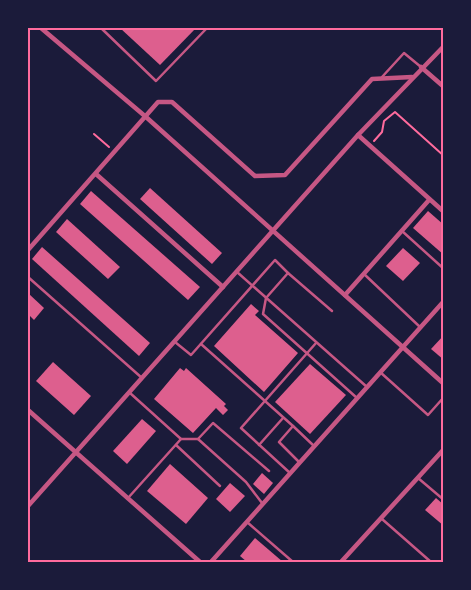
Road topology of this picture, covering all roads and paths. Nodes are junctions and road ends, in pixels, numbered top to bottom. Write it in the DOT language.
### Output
graph roads {
  1 [pos="41,28"];
  2 [pos="101,28"];
  3 [pos="207,28"];
  4 [pos="444,46"];
  5 [pos="421,67"];
  6 [pos="412,77"];
  7 [pos="381,78"];
  8 [pos="444,87"];
  9 [pos="146,117"];
  10 [pos="94,134"];
  11 [pos="358,136"];
  12 [pos="370,146"];
  13 [pos="114,152"];
  14 [pos="444,156"];
  15 [pos="96,174"];
  16 [pos="429,200"];
  17 [pos="444,212"];
  18 [pos="402,231"];
  19 [pos="273,232"];
  20 [pos="28,250"];
  21 [pos="444,268"];
  22 [pos="237,272"];
  23 [pos="288,273"];
  24 [pos="364,274"];
  25 [pos="28,277"];
  26 [pos="252,285"];
  27 [pos="223,287"];
  28 [pos="345,295"];
  29 [pos="266,298"];
  30 [pos="444,301"];
  31 [pos="332,311"];
  32 [pos="420,327"];
  33 [pos="174,341"];
  34 [pos="316,343"];
  35 [pos="201,344"];
  36 [pos="403,348"];
  37 [pos="307,354"];
  38 [pos="380,372"];
  39 [pos="142,378"];
  40 [pos="444,384"];
  41 [pos="367,387"];
  42 [pos="129,392"];
  43 [pos="444,397"];
  44 [pos="357,398"];
  45 [pos="265,401"];
  46 [pos="28,410"];
  47 [pos="284,418"];
  48 [pos="293,426"];
  49 [pos="181,439"];
  50 [pos="198,439"];
  51 [pos="176,444"];
  52 [pos="259,445"];
  53 [pos="314,446"];
  54 [pos="444,449"];
  55 [pos="76,453"];
  56 [pos="439,454"];
  57 [pos="444,458"];
  58 [pos="299,462"];
  59 [pos="268,471"];
  60 [pos="290,472"];
  61 [pos="418,478"];
  62 [pos="220,486"];
  63 [pos="128,498"];
  64 [pos="444,500"];
  65 [pos="263,504"];
  66 [pos="28,506"];
  67 [pos="382,519"];
  68 [pos="247,522"];
  69 [pos="200,562"];
  70 [pos="211,562"];
  71 [pos="293,562"];
  72 [pos="341,562"];
  73 [pos="431,562"];
  1 -- 9 [label="street"];
  2 -- 3 [label="lane"];
  4 -- 5 [label="street"];
  5 -- 6 [label="street"];
  5 -- 7 [label="lane"];
  5 -- 8 [label="street"];
  6 -- 7 [label="street"];
  6 -- 11 [label="street"];
  7 -- 9 [label="street"];
  9 -- 13 [label="street"];
  9 -- 19 [label="street"];
  10 -- 13 [label="path"];
  11 -- 12 [label="street"];
  11 -- 19 [label="street"];
  12 -- 14 [label="path"];
  12 -- 16 [label="street"];
  13 -- 15 [label="street"];
  15 -- 20 [label="street"];
  15 -- 27 [label="street"];
  16 -- 17 [label="street"];
  16 -- 18 [label="street"];
  18 -- 21 [label="lane"];
  18 -- 24 [label="street"];
  19 -- 22 [label="street"];
  19 -- 28 [label="street"];
  22 -- 26 [label="lane"];
  22 -- 27 [label="street"];
  23 -- 26 [label="lane"];
  23 -- 29 [label="lane"];
  23 -- 31 [label="lane"];
  24 -- 28 [label="street"];
  24 -- 32 [label="lane"];
  25 -- 39 [label="lane"];
  26 -- 29 [label="lane"];
  26 -- 35 [label="lane"];
  27 -- 33 [label="street"];
  28 -- 36 [label="street"];
  29 -- 34 [label="lane"];
  29 -- 37 [label="lane"];
  30 -- 32 [label="street"];
  32 -- 36 [label="street"];
  33 -- 35 [label="lane"];
  33 -- 39 [label="street"];
  34 -- 37 [label="lane"];
  34 -- 41 [label="lane"];
  35 -- 45 [label="lane"];
  36 -- 38 [label="street"];
  36 -- 40 [label="street"];
  37 -- 44 [label="lane"];
  37 -- 45 [label="lane"];
  38 -- 41 [label="street"];
  38 -- 43 [label="lane"];
  39 -- 42 [label="street"];
  41 -- 44 [label="street"];
  42 -- 49 [label="lane"];
  42 -- 55 [label="street"];
  44 -- 53 [label="street"];
  45 -- 47 [label="lane"];
  45 -- 52 [label="lane"];
  46 -- 55 [label="street"];
  47 -- 48 [label="lane"];
  47 -- 52 [label="lane"];
  48 -- 53 [label="lane"];
  48 -- 58 [label="lane"];
  49 -- 50 [label="lane"];
  49 -- 51 [label="lane"];
  50 -- 59 [label="lane"];
  50 -- 65 [label="lane"];
  51 -- 62 [label="lane"];
  51 -- 63 [label="lane"];
  52 -- 60 [label="lane"];
  53 -- 58 [label="street"];
  54 -- 56 [label="street"];
  55 -- 63 [label="street"];
  55 -- 66 [label="street"];
  56 -- 57 [label="lane"];
  56 -- 61 [label="street"];
  58 -- 60 [label="street"];
  60 -- 65 [label="street"];
  61 -- 64 [label="lane"];
  61 -- 67 [label="street"];
  63 -- 69 [label="street"];
  65 -- 68 [label="street"];
  67 -- 72 [label="street"];
  67 -- 73 [label="lane"];
  68 -- 70 [label="street"];
  68 -- 71 [label="lane"];
}
